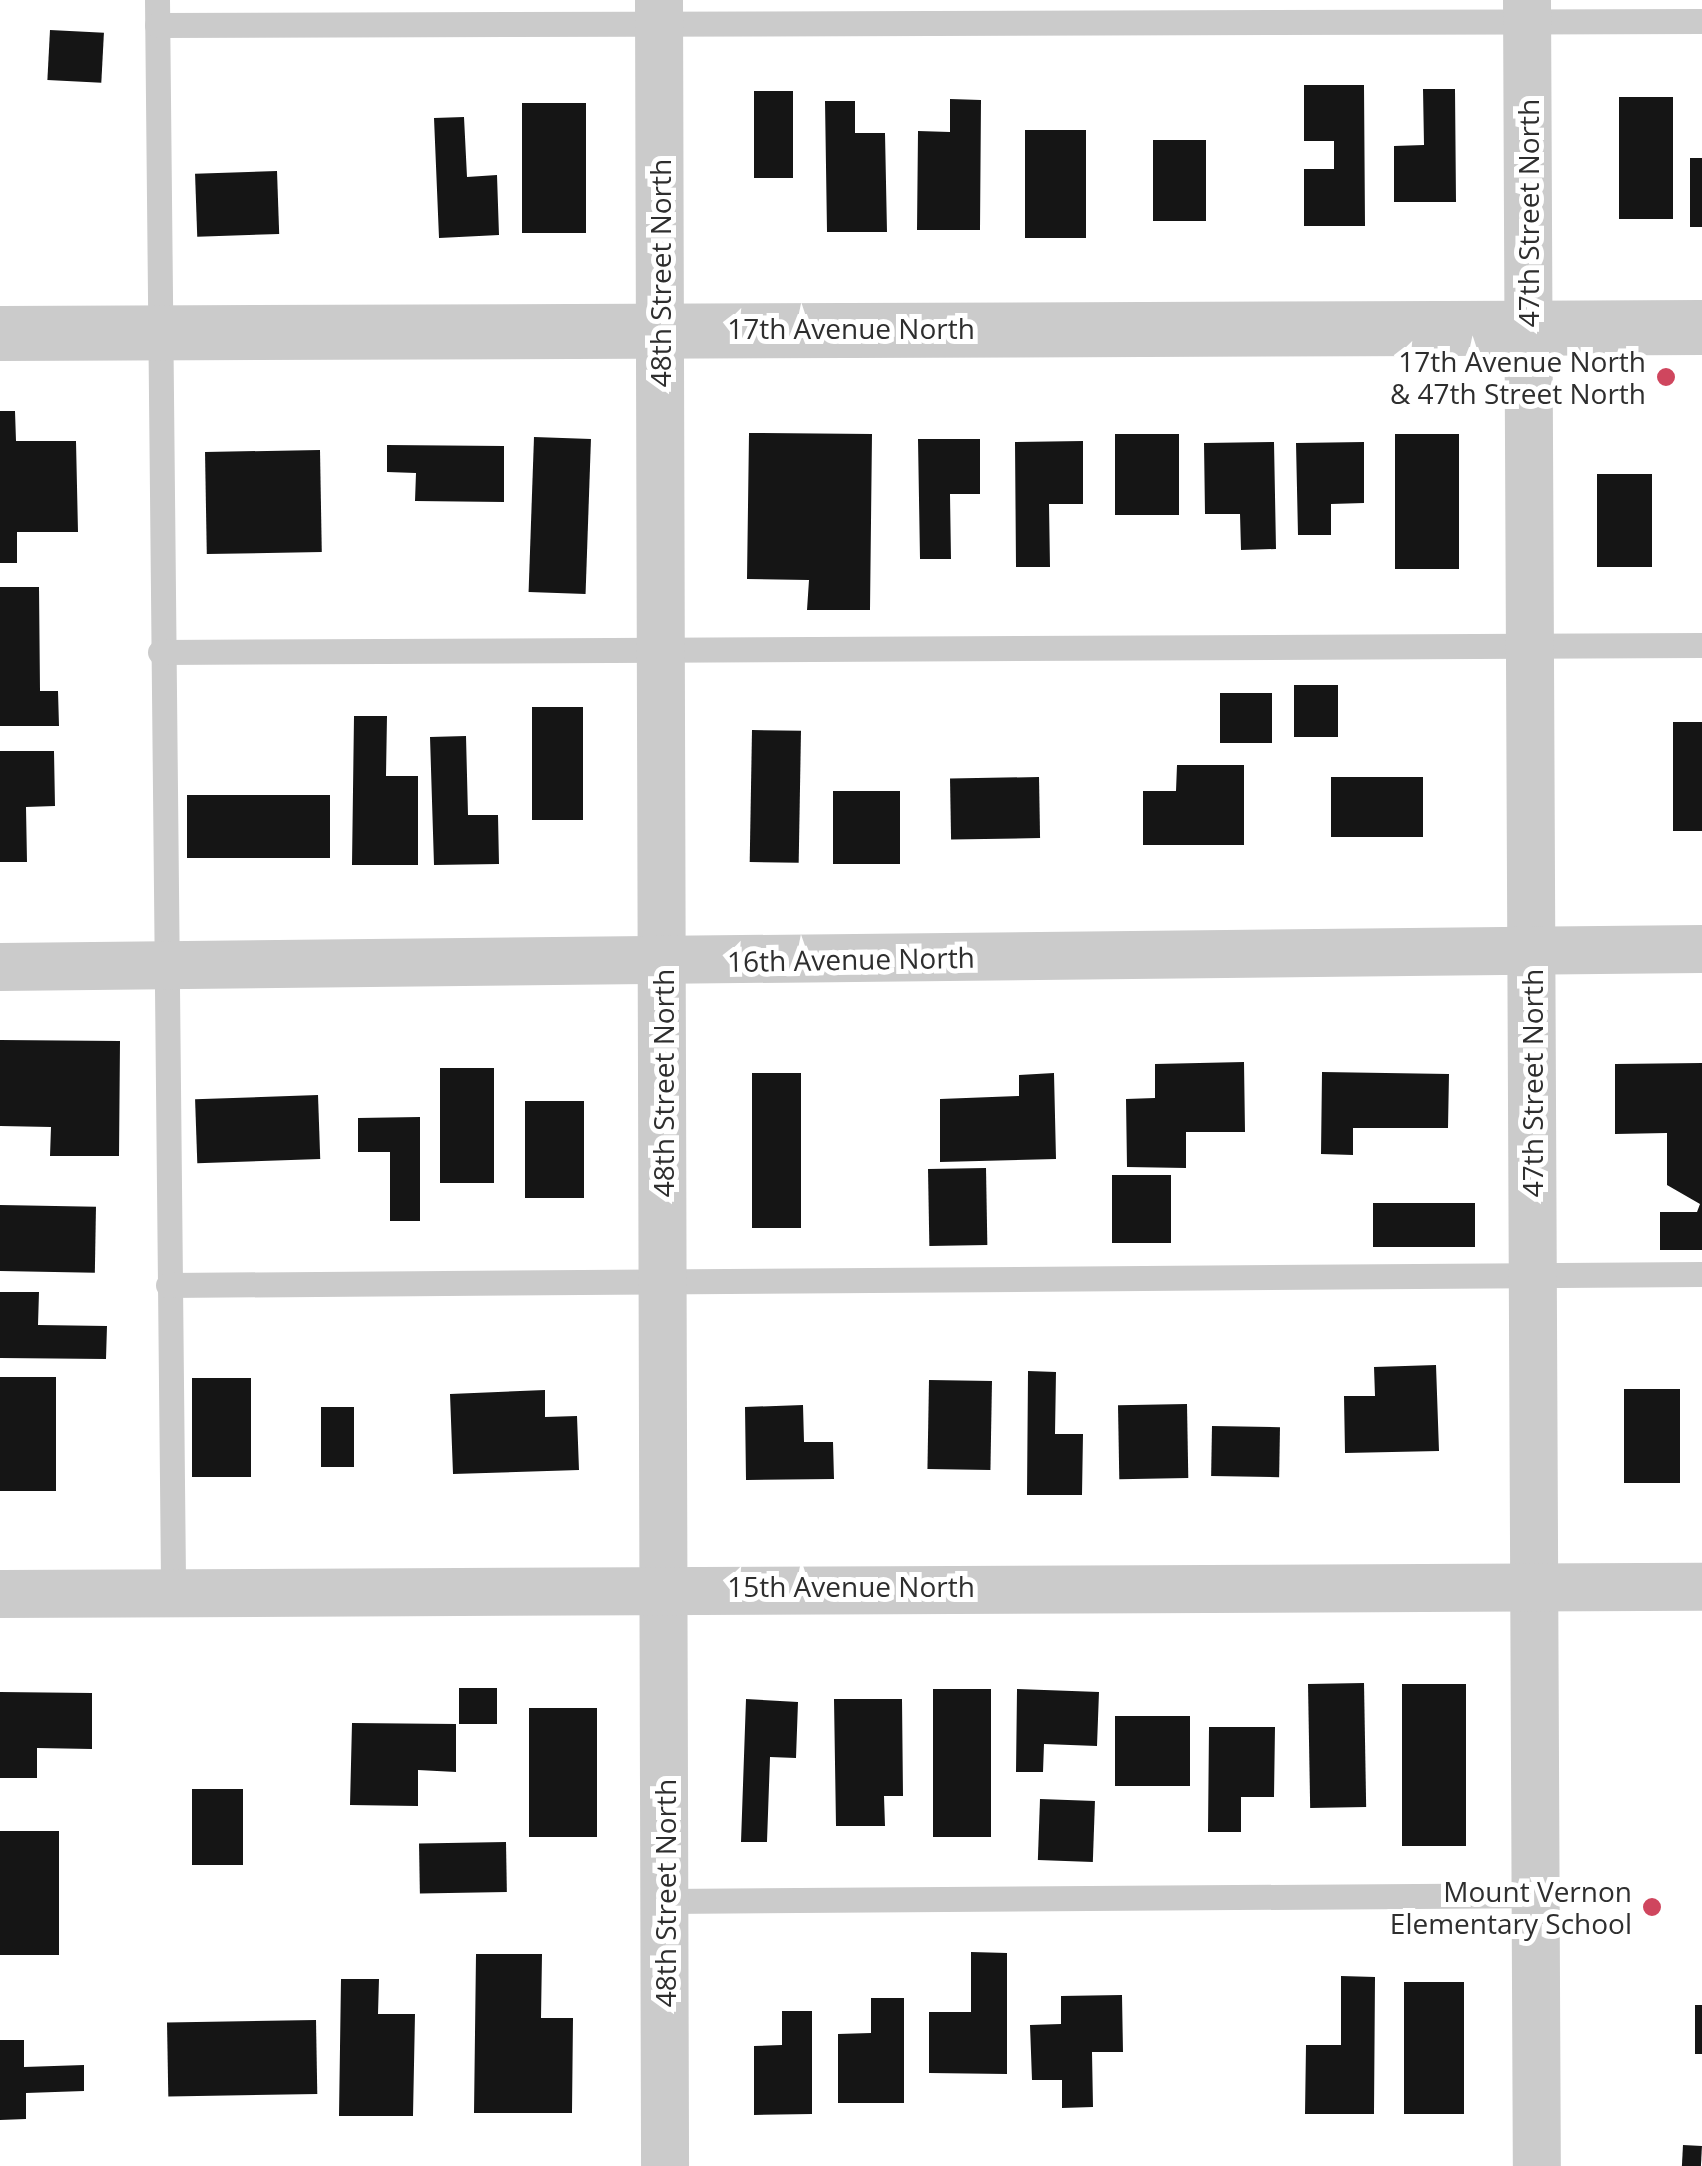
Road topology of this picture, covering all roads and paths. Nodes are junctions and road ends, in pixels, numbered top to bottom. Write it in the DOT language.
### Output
graph roads {
  1 [pos="157,12"];
  2 [pos="659,12"];
  3 [pos="1527,12"];
  4 [pos="1702,22"];
  5 [pos="1702,327"];
  6 [pos="660,328"];
  7 [pos="1529,328"];
  8 [pos="158,332"];
  9 [pos="0,333"];
  10 [pos="1530,645"];
  11 [pos="1702,645"];
  12 [pos="160,652"];
  13 [pos="662,652"];
  14 [pos="1532,946"];
  15 [pos="1702,948"];
  16 [pos="663,962"];
  17 [pos="162,966"];
  18 [pos="0,967"];
  19 [pos="1702,1274"];
  20 [pos="1533,1275"];
  21 [pos="664,1282"];
  22 [pos="168,1285"];
  23 [pos="665,1586"];
  24 [pos="1534,1586"];
  25 [pos="1702,1587"];
  26 [pos="173,1592"];
  27 [pos="0,1594"];
  28 [pos="1536,1895"];
  29 [pos="665,1900"];
  30 [pos="665,2166"];
  31 [pos="1537,2166"];
  1 -- 2 [label="lane"];
  1 -- 8 [label="lane"];
  2 -- 3 [label="lane"];
  2 -- 6 [label="street, 48th Street North"];
  3 -- 4 [label="lane"];
  3 -- 7 [label="street, 47th Street North"];
  5 -- 7 [label="street, 17th Avenue North"];
  6 -- 7 [label="street, 17th Avenue North"];
  6 -- 8 [label="street, 17th Avenue North"];
  6 -- 13 [label="street, 48th Street North"];
  7 -- 10 [label="street, 47th Street North"];
  8 -- 9 [label="street, 17th Avenue North"];
  8 -- 12 [label="lane"];
  10 -- 11 [label="lane"];
  10 -- 13 [label="lane"];
  10 -- 14 [label="street, 47th Street North"];
  12 -- 13 [label="lane"];
  12 -- 17 [label="lane"];
  13 -- 16 [label="street, 48th Street North"];
  14 -- 15 [label="street, 16th Avenue North"];
  14 -- 16 [label="street, 16th Avenue North"];
  14 -- 20 [label="street, 47th Street North"];
  16 -- 17 [label="street, 16th Avenue North"];
  16 -- 21 [label="street, 48th Street North"];
  17 -- 18 [label="street, 16th Avenue North"];
  17 -- 22 [label="lane"];
  19 -- 20 [label="lane"];
  20 -- 21 [label="lane"];
  20 -- 24 [label="street, 47th Street North"];
  21 -- 22 [label="lane"];
  21 -- 23 [label="street, 48th Street North"];
  22 -- 26 [label="lane"];
  23 -- 24 [label="street, 15th Avenue North"];
  23 -- 26 [label="street, 15th Avenue North"];
  23 -- 29 [label="street, 48th Street North"];
  24 -- 25 [label="street, 15th Avenue North"];
  24 -- 28 [label="street, 47th Street North"];
  26 -- 27 [label="street, 15th Avenue North"];
  28 -- 29 [label="lane"];
  28 -- 31 [label="street, 47th Street North"];
  29 -- 30 [label="street, 48th Street North"];
}
